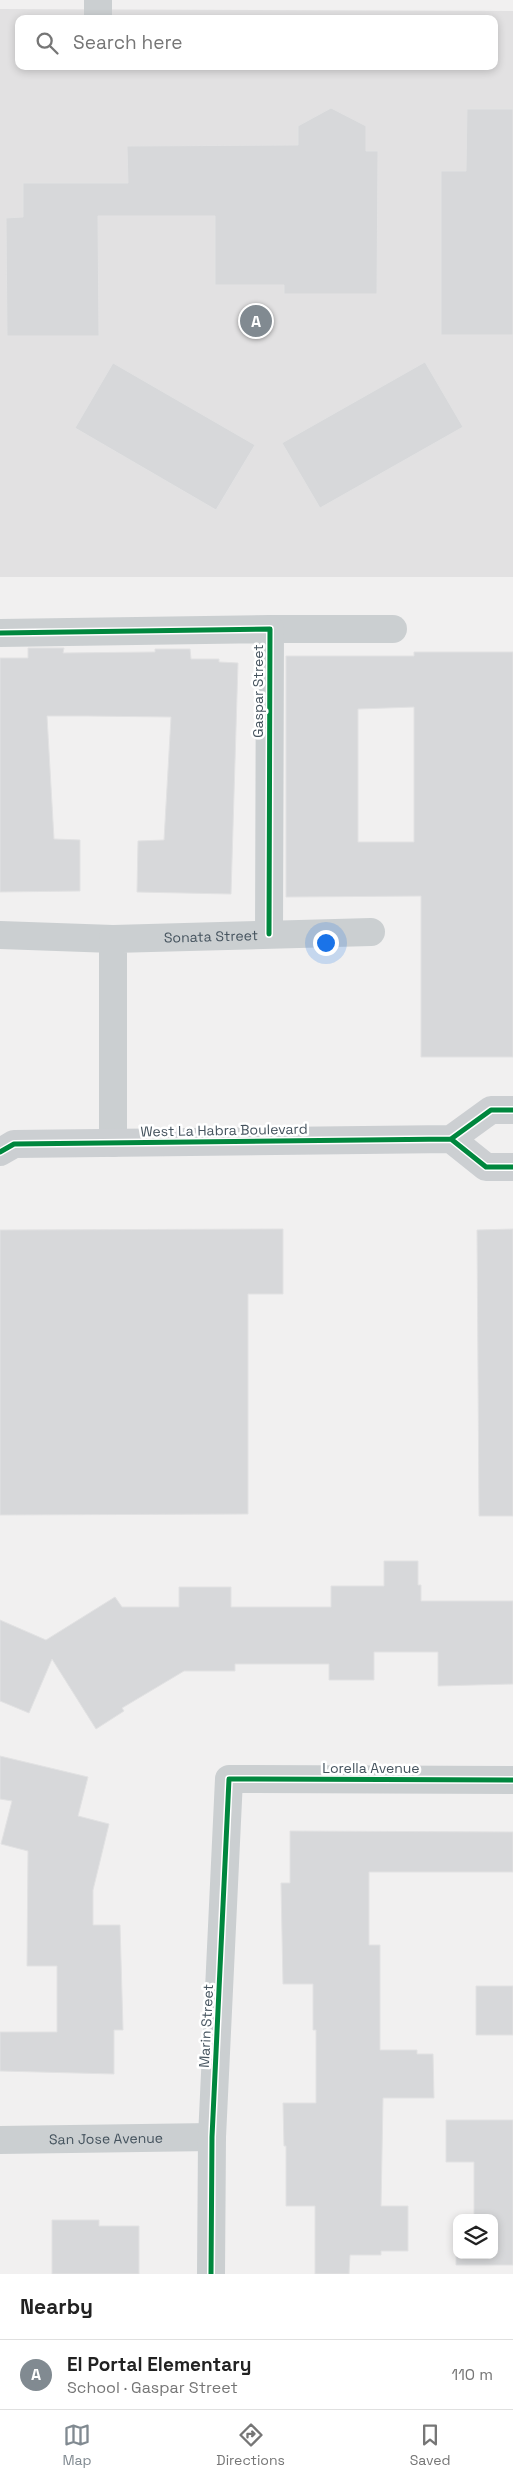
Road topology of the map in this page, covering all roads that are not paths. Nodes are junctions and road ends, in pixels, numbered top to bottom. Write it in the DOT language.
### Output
graph roads {
  1 [pos="270,629"];
  2 [pos="393,629"];
  3 [pos="0,633"];
  4 [pos="371,932"];
  5 [pos="269,934"];
  6 [pos="0,935"];
  7 [pos="113,938"];
  8 [pos="513,1110"];
  9 [pos="451,1139"];
  10 [pos="5,1143"];
  11 [pos="113,1143"];
  12 [pos="513,1167"];
  13 [pos="228,1779"];
  14 [pos="513,1780"];
  15 [pos="212,2137"];
  16 [pos="0,2140"];
  17 [pos="211,2274"];
  1 -- 2 [label="street"];
  1 -- 3 [label="street, Gaspar Street"];
  1 -- 5 [label="street, Gaspar Street"];
  4 -- 5 [label="street, Sonata Street"];
  5 -- 7 [label="street, Sonata Street"];
  6 -- 7 [label="street, Sonata Street"];
  7 -- 11 [label="street"];
  8 -- 9 [label="main road"];
  9 -- 11 [label="main road, West La Habra Boulevard"];
  9 -- 12 [label="main road"];
  10 -- 11 [label="main road, West La Habra Boulevard"];
  13 -- 14 [label="street, Lorella Avenue"];
  13 -- 15 [label="street, Marin Street"];
  15 -- 16 [label="street, San Jose Avenue"];
  15 -- 17 [label="street, Marin Street"];
}
